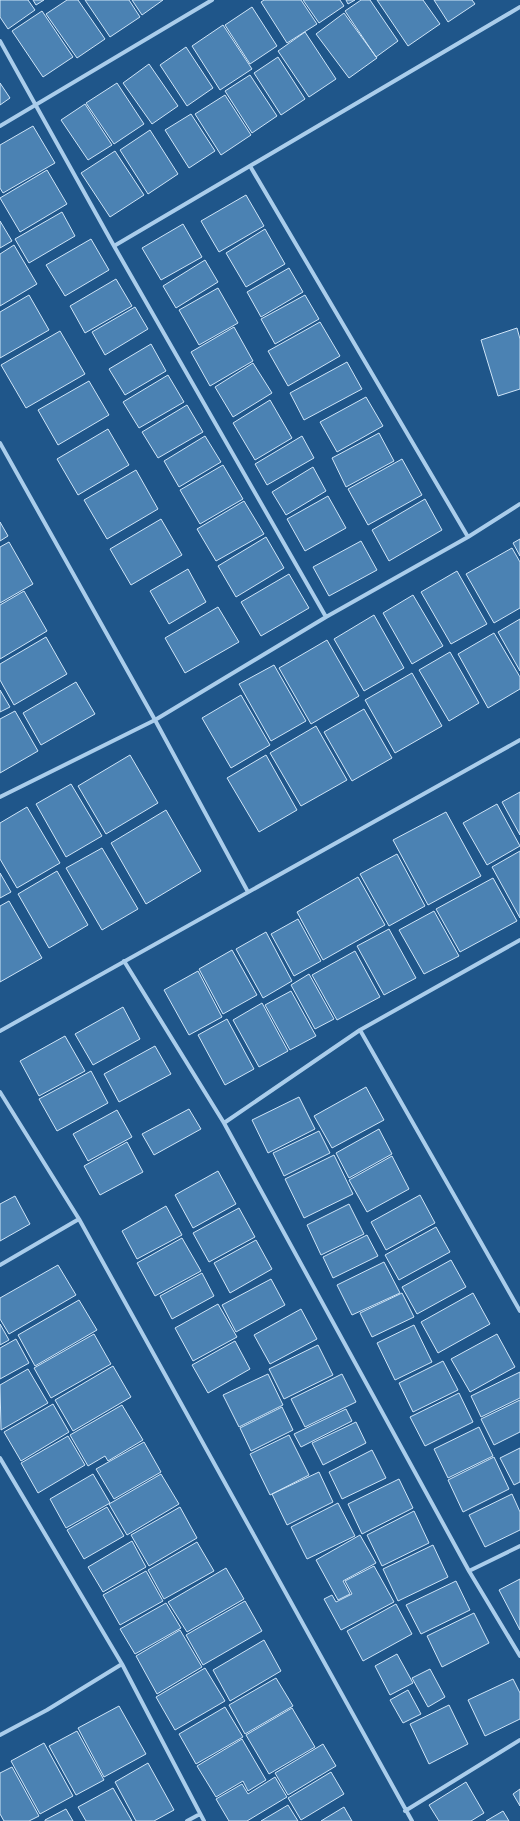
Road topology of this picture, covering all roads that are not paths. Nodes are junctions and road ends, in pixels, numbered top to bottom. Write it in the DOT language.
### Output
graph roads {
  1 [pos="212,0"];
  2 [pos="520,7"];
  3 [pos="0,41"];
  4 [pos="36,105"];
  5 [pos="0,126"];
  6 [pos="250,166"];
  7 [pos="114,246"];
  8 [pos="0,443"];
  9 [pos="520,504"];
  10 [pos="468,537"];
  11 [pos="326,617"];
  12 [pos="155,720"];
  13 [pos="520,740"];
  14 [pos="0,796"];
  15 [pos="248,892"];
  16 [pos="520,940"];
  17 [pos="124,961"];
  18 [pos="360,1030"];
  19 [pos="0,1031"];
  20 [pos="0,1092"];
  21 [pos="224,1123"];
  22 [pos="79,1219"];
  23 [pos="0,1265"];
  24 [pos="520,1311"];
  25 [pos="0,1458"];
  26 [pos="520,1546"];
  27 [pos="469,1571"];
  28 [pos="520,1656"];
  29 [pos="122,1664"];
  30 [pos="0,1735"];
  31 [pos="520,1740"];
  32 [pos="405,1811"];
  33 [pos="200,1814"];
  34 [pos="187,1821"];
  35 [pos="204,1821"];
  36 [pos="412,1821"];
  1 -- 4 [label="street"];
  2 -- 6 [label="street"];
  3 -- 4 [label="street"];
  4 -- 5 [label="street"];
  4 -- 7 [label="street"];
  6 -- 7 [label="street"];
  6 -- 10 [label="street"];
  7 -- 11 [label="street"];
  8 -- 12 [label="street"];
  9 -- 10 [label="street"];
  10 -- 11 [label="street"];
  11 -- 12 [label="street"];
  12 -- 14 [label="street"];
  12 -- 15 [label="street"];
  13 -- 15 [label="street"];
  15 -- 17 [label="street"];
  16 -- 18 [label="street"];
  17 -- 19 [label="street"];
  17 -- 21 [label="street"];
  18 -- 21 [label="street"];
  18 -- 24 [label="street"];
  20 -- 22 [label="street"];
  21 -- 27 [label="street"];
  22 -- 23 [label="street"];
  22 -- 32 [label="street"];
  25 -- 29 [label="street"];
  26 -- 27 [label="street"];
  27 -- 28 [label="street"];
  29 -- 30 [label="street"];
  29 -- 33 [label="street"];
  31 -- 32 [label="street"];
  32 -- 36 [label="street"];
  33 -- 34 [label="street"];
  33 -- 35 [label="street"];
}
